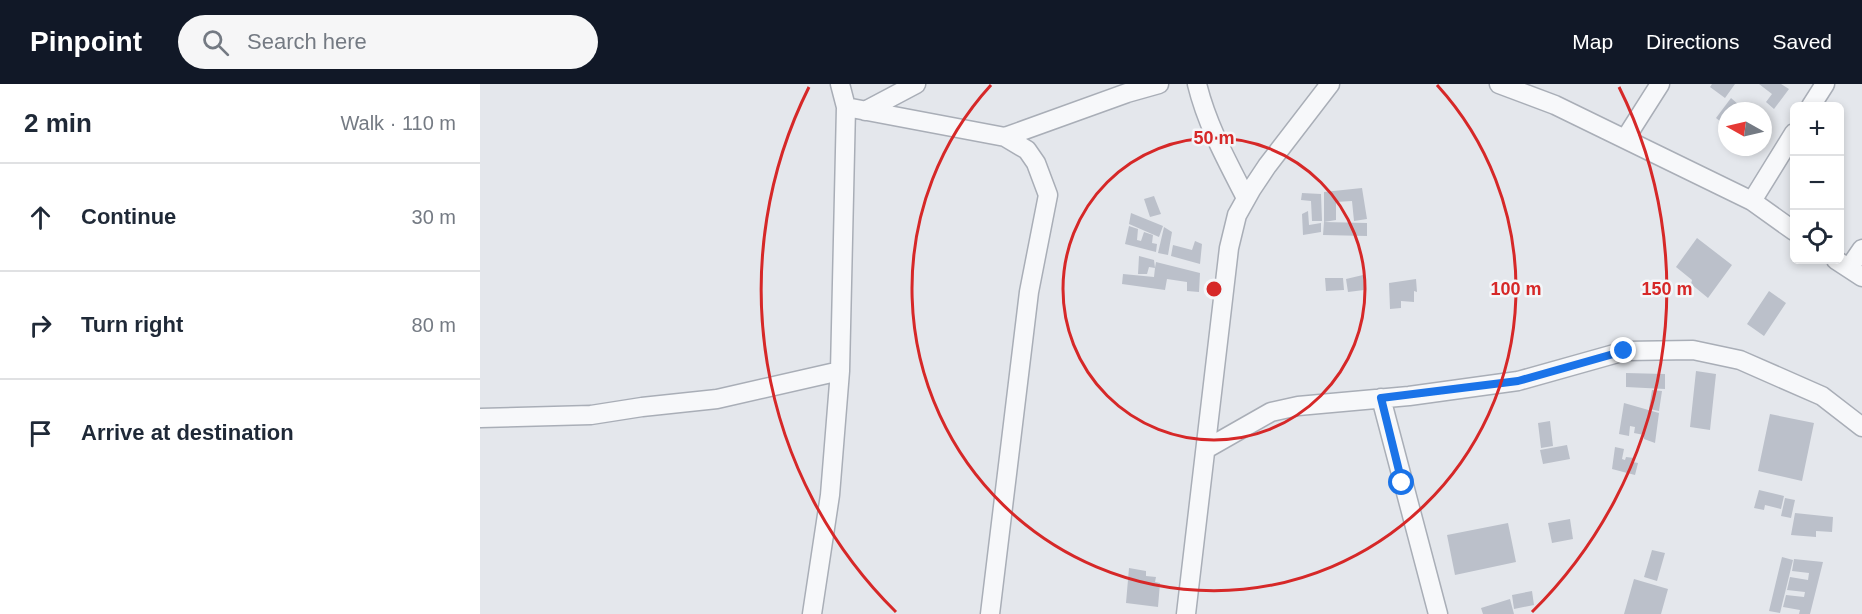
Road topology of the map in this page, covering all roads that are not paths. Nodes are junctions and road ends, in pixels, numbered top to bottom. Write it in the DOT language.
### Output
graph roads {
  1 [pos="840,84"];
  2 [pos="916,84"];
  3 [pos="1159,84"];
  4 [pos="1197,84"];
  5 [pos="1330,84"];
  6 [pos="1499,84"];
  7 [pos="1660,84"];
  8 [pos="1825,84"];
  9 [pos="1126,89"];
  10 [pos="1814,102"];
  11 [pos="846,107"];
  12 [pos="865,111"];
  13 [pos="1005,137"];
  14 [pos="1625,139"];
  15 [pos="1790,139"];
  16 [pos="1246,198"];
  17 [pos="1752,201"];
  18 [pos="1790,228"];
  19 [pos="1862,249"];
  20 [pos="1849,268"];
  21 [pos="840,371"];
  22 [pos="1381,398"];
  23 [pos="480,418"];
  24 [pos="1862,427"];
  25 [pos="1206,449"];
  26 [pos="812,614"];
  27 [pos="990,614"];
  28 [pos="1186,614"];
  29 [pos="1438,614"];
  1 -- 11 [label="street"];
  2 -- 12 [label="street"];
  3 -- 9 [label="street"];
  4 -- 16 [label="street"];
  5 -- 16 [label="street"];
  6 -- 14 [label="street"];
  7 -- 14 [label="street"];
  8 -- 10 [label="street"];
  9 -- 13 [label="street"];
  11 -- 12 [label="street"];
  11 -- 21 [label="street"];
  12 -- 13 [label="street"];
  13 -- 27 [label="street"];
  14 -- 17 [label="street"];
  15 -- 17 [label="street"];
  16 -- 25 [label="street"];
  17 -- 18 [label="street"];
  19 -- 20 [label="street"];
  21 -- 23 [label="street"];
  21 -- 26 [label="street"];
  22 -- 24 [label="street"];
  22 -- 25 [label="street"];
  22 -- 29 [label="street"];
  25 -- 28 [label="street"];
}
